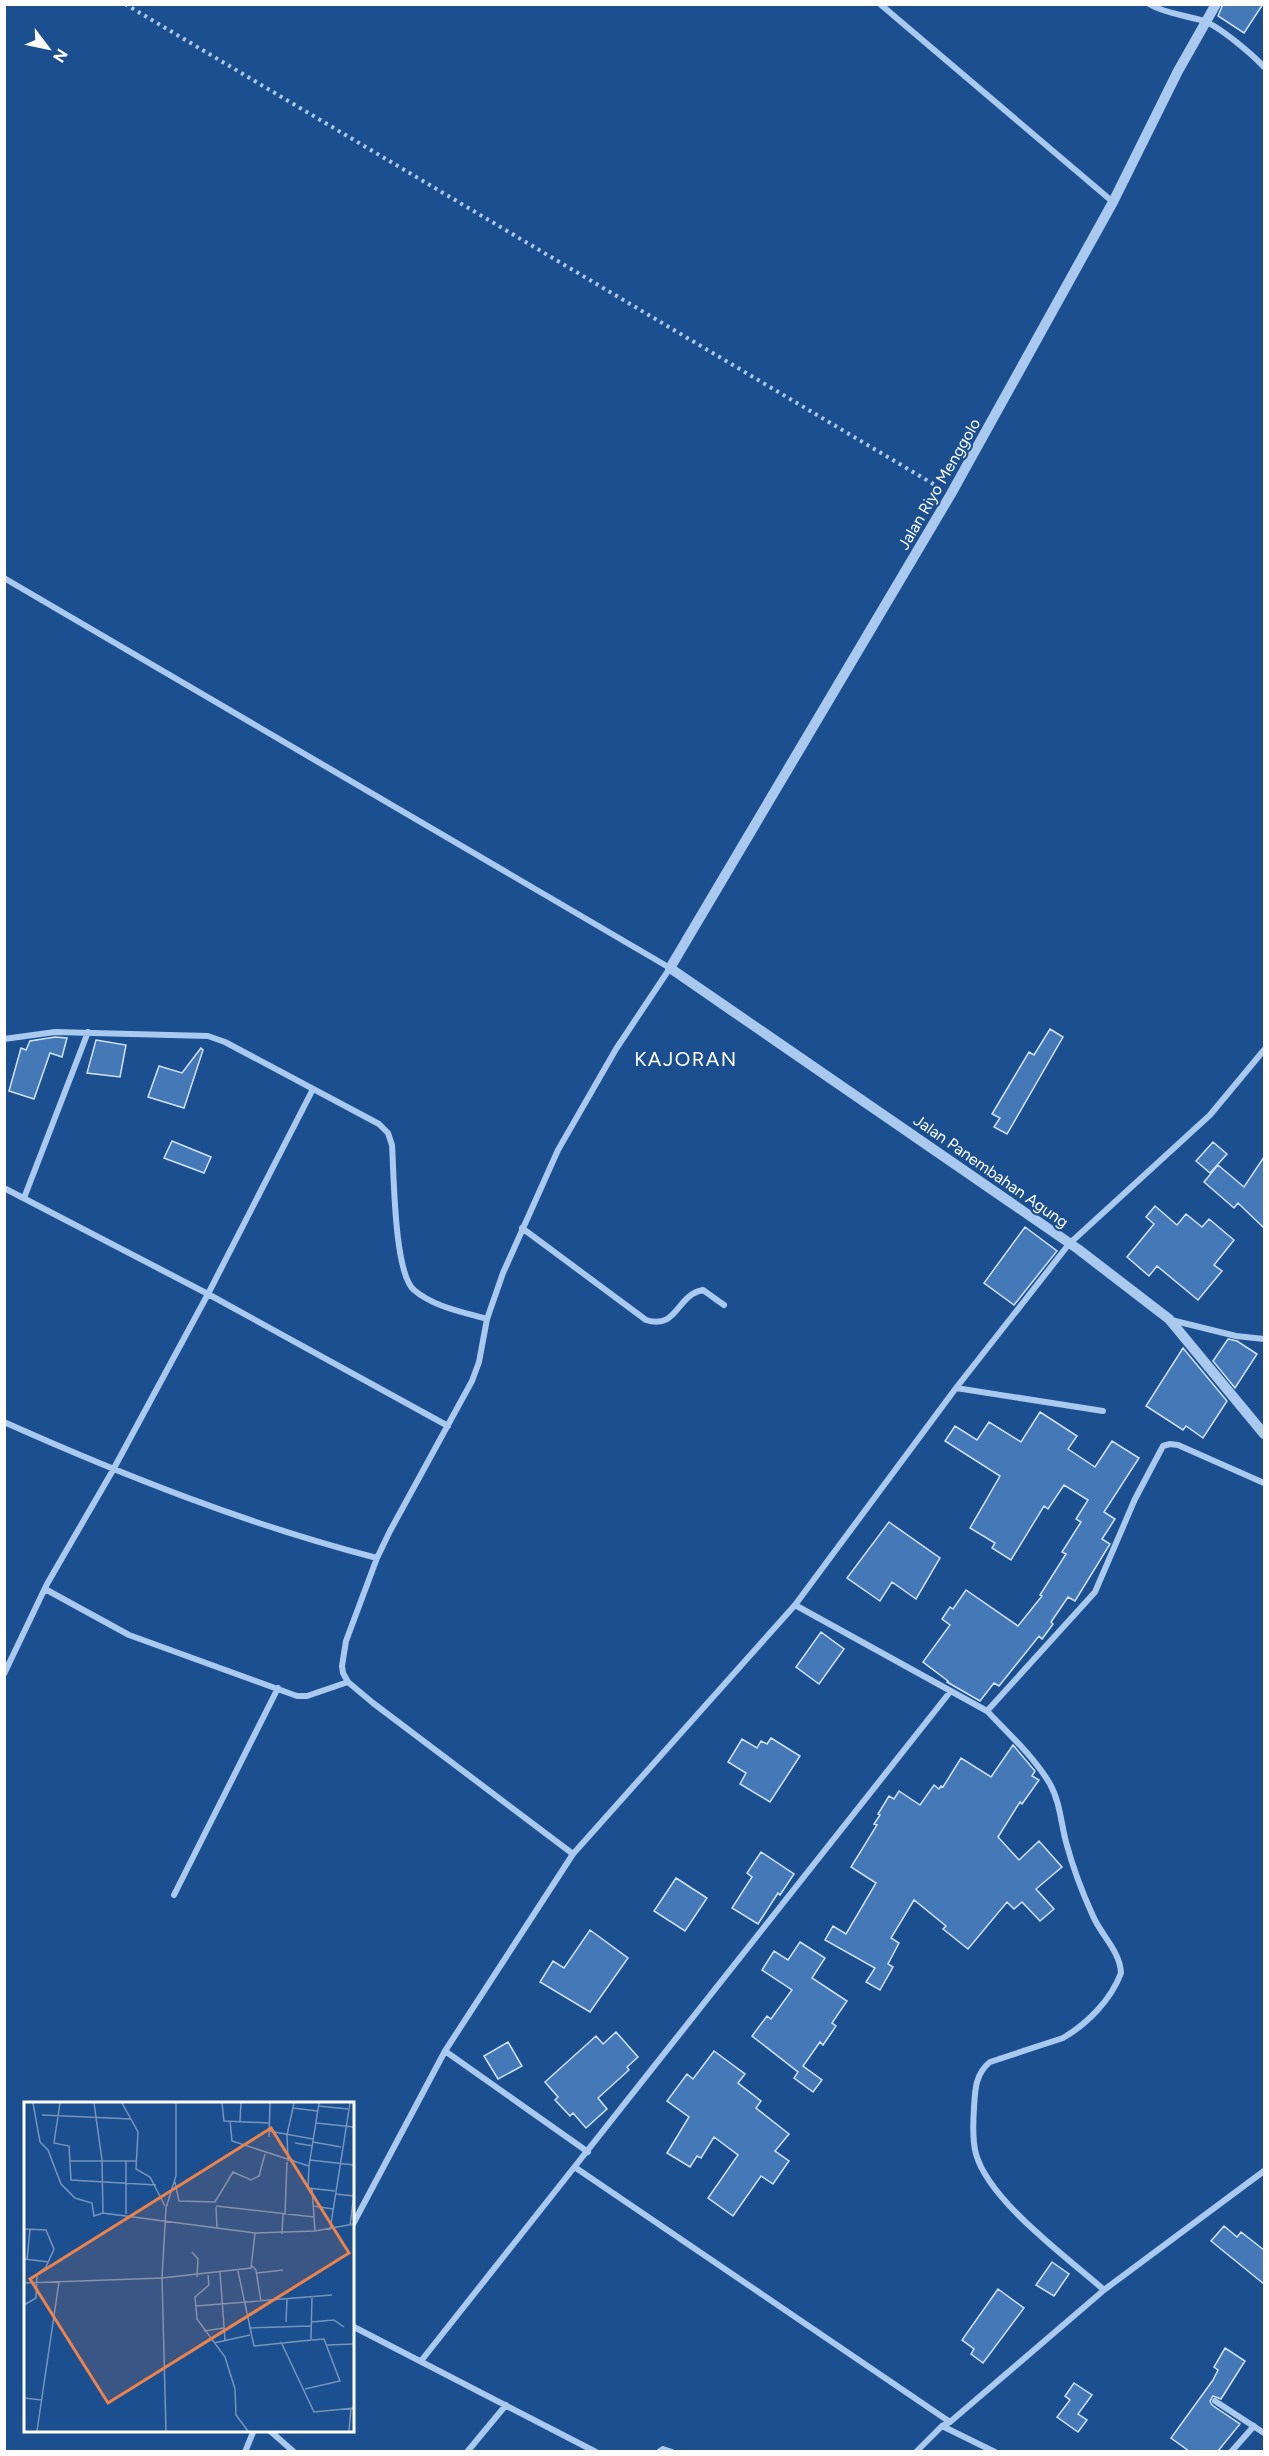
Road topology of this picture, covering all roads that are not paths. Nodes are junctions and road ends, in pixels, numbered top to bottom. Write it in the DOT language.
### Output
graph roads {
  1 [pos="880,4"];
  2 [pos="1149,4"];
  3 [pos="1216,4"];
  4 [pos="1206,22"];
  5 [pos="1264,67"];
  6 [pos="1113,202"];
  7 [pos="4,578"];
  8 [pos="670,968"];
  9 [pos="88,1032"];
  10 [pos="4,1039"];
  11 [pos="1264,1050"];
  12 [pos="313,1089"];
  13 [pos="4,1188"];
  14 [pos="24,1198"];
  15 [pos="522,1228"];
  16 [pos="1074,1246"];
  17 [pos="208,1294"];
  18 [pos="724,1305"];
  19 [pos="487,1319"];
  20 [pos="1169,1319"];
  21 [pos="1264,1339"];
  22 [pos="956,1388"];
  23 [pos="1103,1411"];
  24 [pos="4,1422"];
  25 [pos="448,1426"];
  26 [pos="1264,1434"];
  27 [pos="113,1470"];
  28 [pos="1264,1484"];
  29 [pos="377,1558"];
  30 [pos="45,1589"];
  31 [pos="798,1607"];
  32 [pos="4,1674"];
  33 [pos="348,1682"];
  34 [pos="278,1688"];
  35 [pos="950,1692"];
  36 [pos="987,1711"];
  37 [pos="571,1852"];
  38 [pos="174,1895"];
  39 [pos="445,2050"];
  40 [pos="588,2152"];
  41 [pos="576,2168"];
  42 [pos="1264,2171"];
  43 [pos="354,2222"];
  44 [pos="1104,2290"];
  45 [pos="354,2327"];
  46 [pos="421,2361"];
  47 [pos="1215,2401"];
  48 [pos="506,2405"];
  49 [pos="950,2422"];
  50 [pos="942,2426"];
  51 [pos="1254,2426"];
  52 [pos="253,2432"];
  53 [pos="271,2432"];
  54 [pos="1264,2433"];
  55 [pos="245,2451"];
  56 [pos="294,2451"];
  57 [pos="467,2451"];
  58 [pos="596,2451"];
  59 [pos="659,2451"];
  60 [pos="672,2451"];
  61 [pos="916,2451"];
  62 [pos="995,2451"];
  63 [pos="1231,2451"];
  1 -- 6 [label="street"];
  2 -- 4 [label="street"];
  3 -- 4 [label="street, Jalan Riyo Menggolo"];
  4 -- 5 [label="street"];
  4 -- 6 [label="street, Jalan Riyo Menggolo"];
  6 -- 8 [label="street, Jalan Riyo Menggolo"];
  7 -- 8 [label="street"];
  8 -- 15 [label="street"];
  8 -- 16 [label="street, Jalan Panembahan Agung"];
  9 -- 10 [label="street"];
  9 -- 12 [label="street"];
  9 -- 14 [label="street"];
  11 -- 16 [label="street"];
  12 -- 17 [label="street"];
  12 -- 19 [label="street"];
  13 -- 14 [label="street"];
  14 -- 17 [label="street"];
  15 -- 18 [label="street"];
  15 -- 19 [label="street"];
  16 -- 20 [label="street, Jalan Panembahan Agung"];
  16 -- 22 [label="street"];
  17 -- 25 [label="street"];
  17 -- 27 [label="street"];
  19 -- 25 [label="street"];
  20 -- 21 [label="street"];
  20 -- 26 [label="street, Jalan Panembahan Agung"];
  22 -- 23 [label="street"];
  22 -- 31 [label="street"];
  24 -- 27 [label="street"];
  25 -- 29 [label="street"];
  27 -- 29 [label="street"];
  27 -- 30 [label="street"];
  28 -- 36 [label="street"];
  29 -- 33 [label="street"];
  30 -- 32 [label="street"];
  30 -- 34 [label="street"];
  31 -- 35 [label="street"];
  31 -- 37 [label="street"];
  33 -- 34 [label="street"];
  33 -- 37 [label="street"];
  34 -- 38 [label="street"];
  35 -- 36 [label="street"];
  35 -- 40 [label="street"];
  36 -- 44 [label="street"];
  37 -- 39 [label="street"];
  39 -- 40 [label="street"];
  39 -- 43 [label="street"];
  40 -- 41 [label="street"];
  41 -- 46 [label="street"];
  41 -- 49 [label="street"];
  42 -- 44 [label="street"];
  44 -- 49 [label="street"];
  45 -- 46 [label="street"];
  46 -- 48 [label="street"];
  47 -- 51 [label="street"];
  48 -- 57 [label="street"];
  48 -- 58 [label="street"];
  49 -- 50 [label="street"];
  50 -- 61 [label="street"];
  50 -- 62 [label="street"];
  51 -- 54 [label="street"];
  51 -- 63 [label="street"];
  52 -- 55 [label="street"];
  53 -- 56 [label="street"];
  59 -- 60 [label="street"];
}
